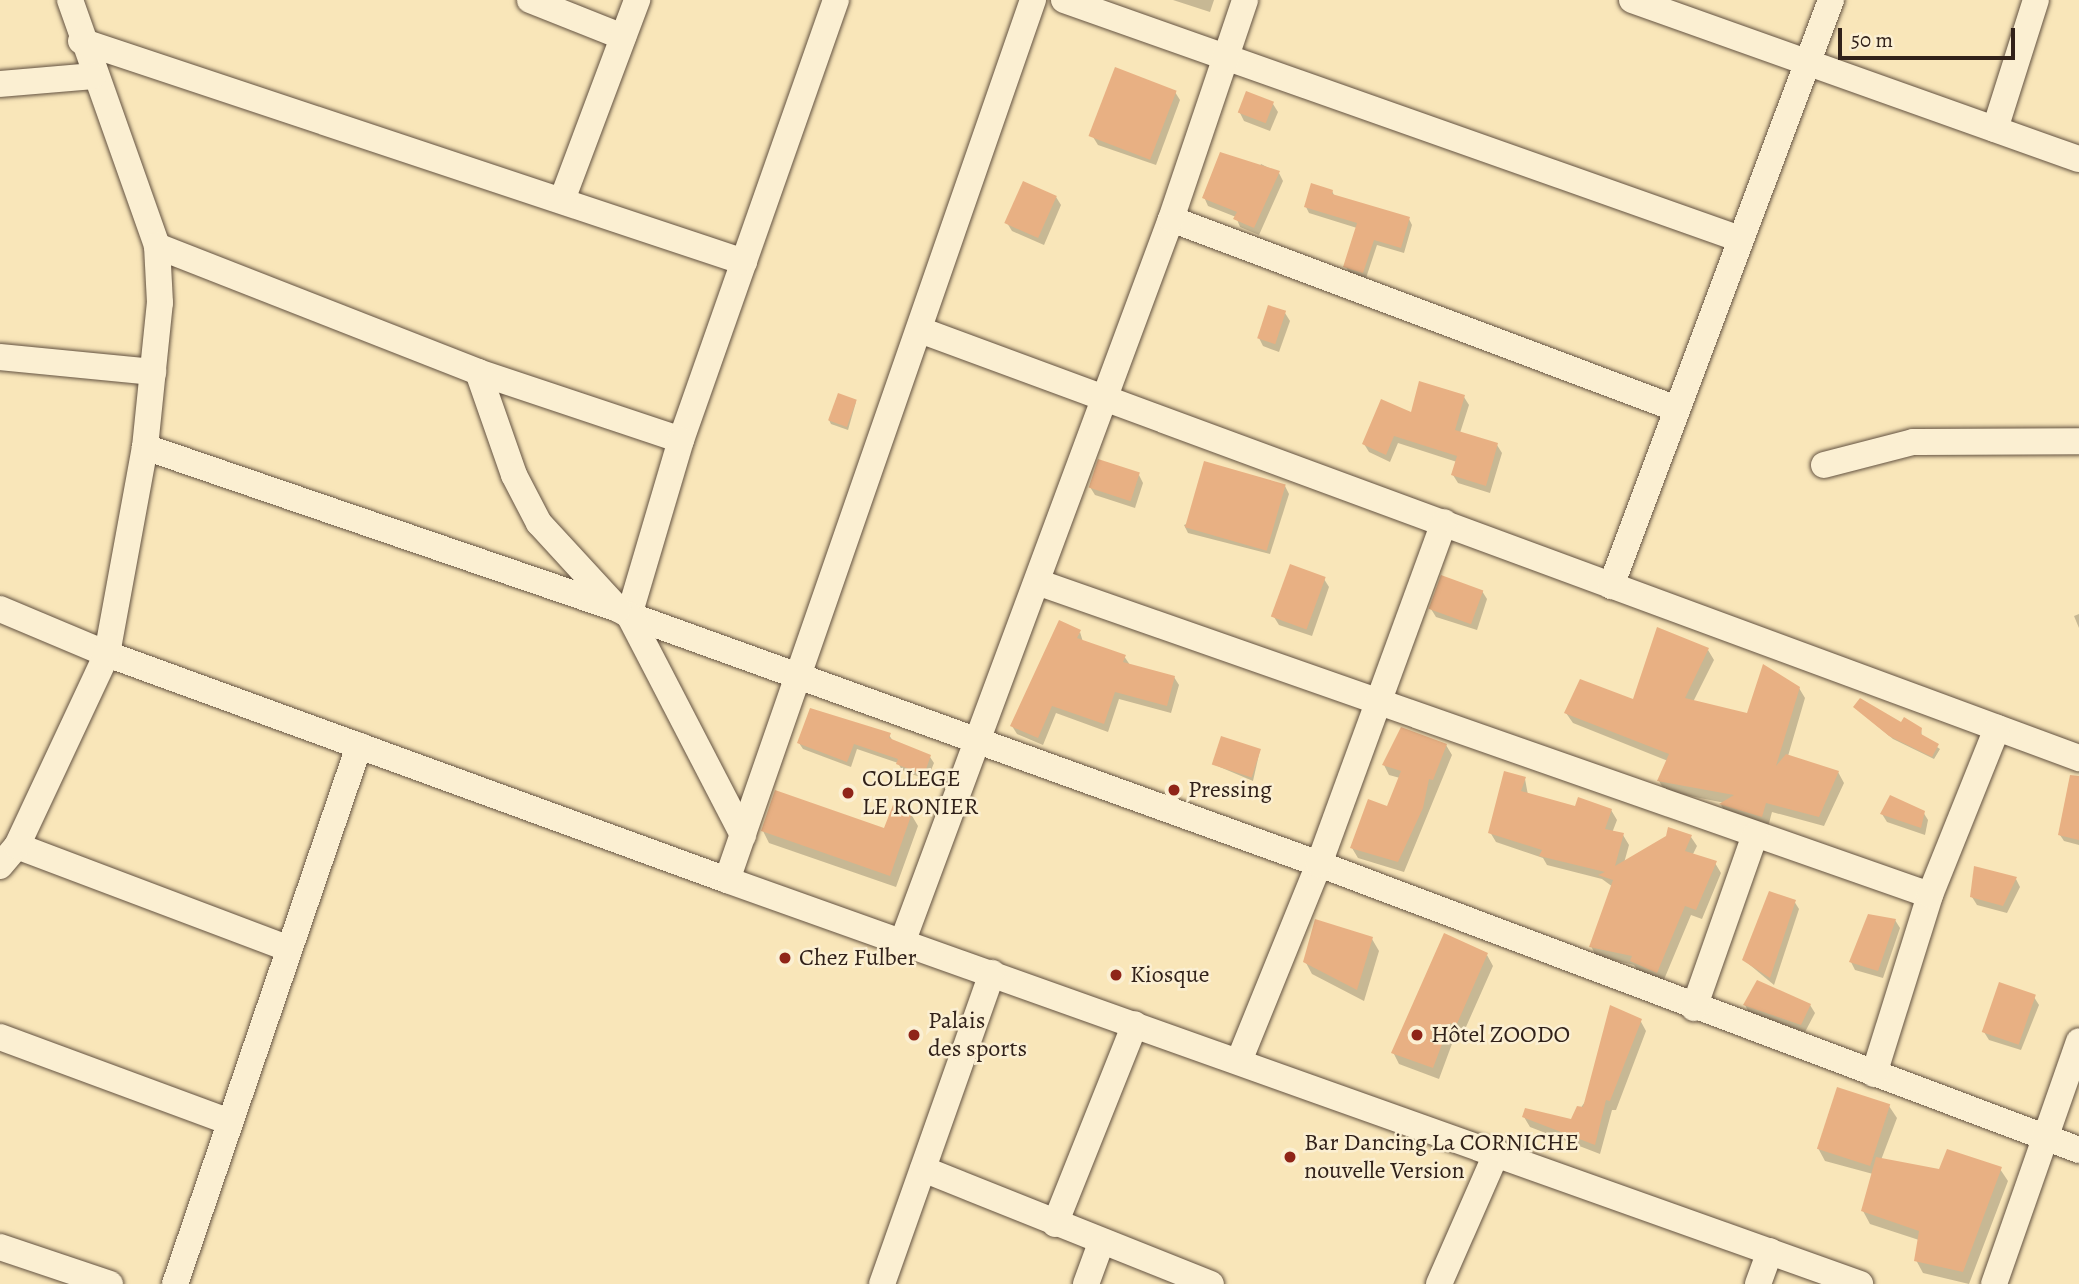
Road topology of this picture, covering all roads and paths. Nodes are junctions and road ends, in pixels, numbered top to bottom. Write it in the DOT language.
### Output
graph roads {
  1 [pos="70,0"];
  2 [pos="530,0"];
  3 [pos="637,0"];
  4 [pos="836,0"];
  5 [pos="1032,0"];
  6 [pos="1064,0"];
  7 [pos="1245,0"];
  8 [pos="1632,0"];
  9 [pos="1831,0"];
  10 [pos="2036,0"];
  11 [pos="623,37"];
  12 [pos="81,41"];
  13 [pos="1225,57"];
  14 [pos="1807,62"];
  15 [pos="93,76"];
  16 [pos="0,84"];
  17 [pos="1995,129"];
  18 [pos="2079,159"];
  19 [pos="562,200"];
  20 [pos="1171,219"];
  21 [pos="1740,239"];
  22 [pos="157,246"];
  23 [pos="744,262"];
  24 [pos="920,330"];
  25 [pos="0,357"];
  26 [pos="153,372"];
  27 [pos="478,372"];
  28 [pos="1102,397"];
  29 [pos="1677,408"];
  30 [pos="681,440"];
  31 [pos="2079,441"];
  32 [pos="145,447"];
  33 [pos="1824,465"];
  34 [pos="1444,522"];
  35 [pos="1037,582"];
  36 [pos="1611,586"];
  37 [pos="0,610"];
  38 [pos="624,612"];
  39 [pos="107,653"];
  40 [pos="799,677"];
  41 [pos="1381,699"];
  42 [pos="1997,728"];
  43 [pos="978,739"];
  44 [pos="359,746"];
  45 [pos="2079,758"];
  46 [pos="743,835"];
  47 [pos="1755,835"];
  48 [pos="8,856"];
  49 [pos="1319,864"];
  50 [pos="727,880"];
  51 [pos="1930,895"];
  52 [pos="902,943"];
  53 [pos="289,950"];
  54 [pos="992,974"];
  55 [pos="1694,1009"];
  56 [pos="1135,1024"];
  57 [pos="0,1037"];
  58 [pos="2079,1041"];
  59 [pos="1239,1061"];
  60 [pos="1874,1074"];
  61 [pos="230,1122"];
  62 [pos="2043,1138"];
  63 [pos="2079,1150"];
  64 [pos="1497,1152"];
  65 [pos="923,1169"];
  66 [pos="1055,1224"];
  67 [pos="1101,1243"];
  68 [pos="0,1247"];
  69 [pos="1770,1251"];
  70 [pos="110,1284"];
  71 [pos="175,1284"];
  72 [pos="881,1284"];
  73 [pos="1087,1284"];
  74 [pos="1211,1284"];
  75 [pos="1439,1284"];
  76 [pos="1758,1284"];
  77 [pos="1860,1284"];
  78 [pos="1994,1284"];
  1 -- 12 [label="street"];
  2 -- 11 [label="street"];
  3 -- 11 [label="street"];
  4 -- 23 [label="street"];
  5 -- 24 [label="street"];
  6 -- 13 [label="street"];
  7 -- 13 [label="street"];
  8 -- 14 [label="street"];
  9 -- 14 [label="street"];
  10 -- 17 [label="street"];
  11 -- 19 [label="street"];
  12 -- 15 [label="street"];
  12 -- 19 [label="street"];
  13 -- 20 [label="street"];
  13 -- 21 [label="street"];
  14 -- 17 [label="street"];
  14 -- 21 [label="street"];
  15 -- 16 [label="street"];
  15 -- 22 [label="street"];
  17 -- 18 [label="street"];
  19 -- 23 [label="street"];
  20 -- 28 [label="street"];
  20 -- 29 [label="street"];
  21 -- 29 [label="street"];
  22 -- 26 [label="street"];
  22 -- 27 [label="street"];
  23 -- 30 [label="street"];
  24 -- 28 [label="street"];
  24 -- 40 [label="street"];
  25 -- 26 [label="street"];
  26 -- 32 [label="street"];
  27 -- 30 [label="street"];
  27 -- 38 [label="street"];
  28 -- 34 [label="street"];
  28 -- 35 [label="street"];
  29 -- 36 [label="street"];
  30 -- 38 [label="street"];
  31 -- 33 [label="street"];
  32 -- 38 [label="street"];
  32 -- 39 [label="street"];
  34 -- 36 [label="street"];
  34 -- 41 [label="street"];
  35 -- 41 [label="street"];
  35 -- 43 [label="street"];
  36 -- 42 [label="street"];
  37 -- 39 [label="street"];
  38 -- 40 [label="street"];
  38 -- 46 [label="street"];
  39 -- 44 [label="street"];
  39 -- 48 [label="street"];
  40 -- 43 [label="street"];
  40 -- 46 [label="street"];
  41 -- 47 [label="street"];
  41 -- 49 [label="street"];
  42 -- 45 [label="street"];
  42 -- 51 [label="street"];
  43 -- 49 [label="street"];
  43 -- 52 [label="street"];
  44 -- 50 [label="street"];
  44 -- 53 [label="street"];
  46 -- 50 [label="street"];
  47 -- 51 [label="street"];
  47 -- 55 [label="street"];
  48 -- 53 [label="street"];
  49 -- 55 [label="street"];
  49 -- 59 [label="street"];
  50 -- 52 [label="street"];
  51 -- 60 [label="street"];
  52 -- 54 [label="street"];
  53 -- 61 [label="street"];
  54 -- 56 [label="street"];
  54 -- 65 [label="street"];
  55 -- 60 [label="street"];
  56 -- 59 [label="street"];
  56 -- 66 [label="street"];
  57 -- 61 [label="street"];
  58 -- 62 [label="street"];
  59 -- 64 [label="street"];
  60 -- 62 [label="street"];
  61 -- 71 [label="street"];
  62 -- 63 [label="street"];
  62 -- 78 [label="street"];
  64 -- 69 [label="street"];
  64 -- 75 [label="street"];
  65 -- 66 [label="street"];
  65 -- 72 [label="street"];
  66 -- 67 [label="street"];
  67 -- 73 [label="street"];
  67 -- 74 [label="street"];
  68 -- 70 [label="street"];
  69 -- 76 [label="street"];
  69 -- 77 [label="street"];
}
